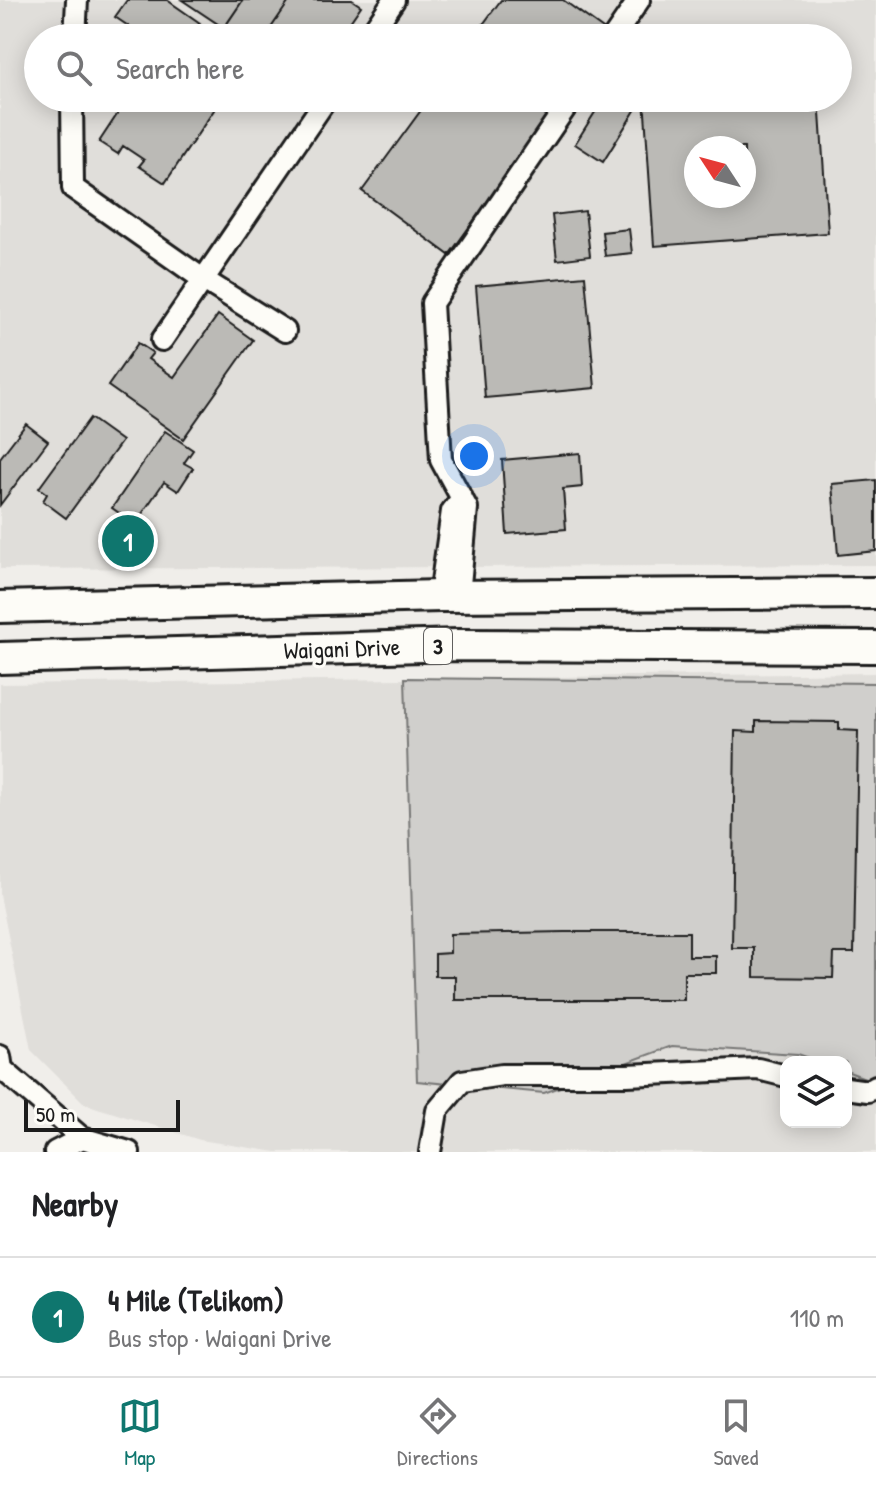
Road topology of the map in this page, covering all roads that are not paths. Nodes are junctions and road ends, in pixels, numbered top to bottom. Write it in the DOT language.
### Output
graph roads {
  1 [pos="77,0"];
  2 [pos="394,0"];
  3 [pos="639,0"];
  4 [pos="76,24"];
  5 [pos="378,24"];
  6 [pos="623,24"];
  7 [pos="72,112"];
  8 [pos="318,112"];
  9 [pos="562,112"];
  10 [pos="204,280"];
  11 [pos="285,331"];
  12 [pos="162,340"];
  13 [pos="876,593"];
  14 [pos="450,596"];
  15 [pos="0,607"];
  16 [pos="876,647"];
  17 [pos="0,658"];
  18 [pos="1,1065"];
  19 [pos="780,1074"];
  20 [pos="876,1086"];
  21 [pos="852,1089"];
  22 [pos="82,1138"];
  23 [pos="55,1152"];
  24 [pos="129,1152"];
  25 [pos="430,1152"];
  1 -- 4 [label="street"];
  2 -- 5 [label="street"];
  3 -- 6 [label="street"];
  7 -- 10 [label="street"];
  8 -- 10 [label="street"];
  9 -- 14 [label="street"];
  10 -- 11 [label="street"];
  10 -- 12 [label="street"];
  13 -- 14 [label="highway, Waigani Drive / 3"];
  14 -- 15 [label="highway, Waigani Drive / 3"];
  16 -- 17 [label="highway, Waigani Drive / 3"];
  18 -- 22 [label="street"];
  19 -- 25 [label="street"];
  20 -- 21 [label="street"];
  22 -- 23 [label="street"];
  22 -- 24 [label="street"];
}
